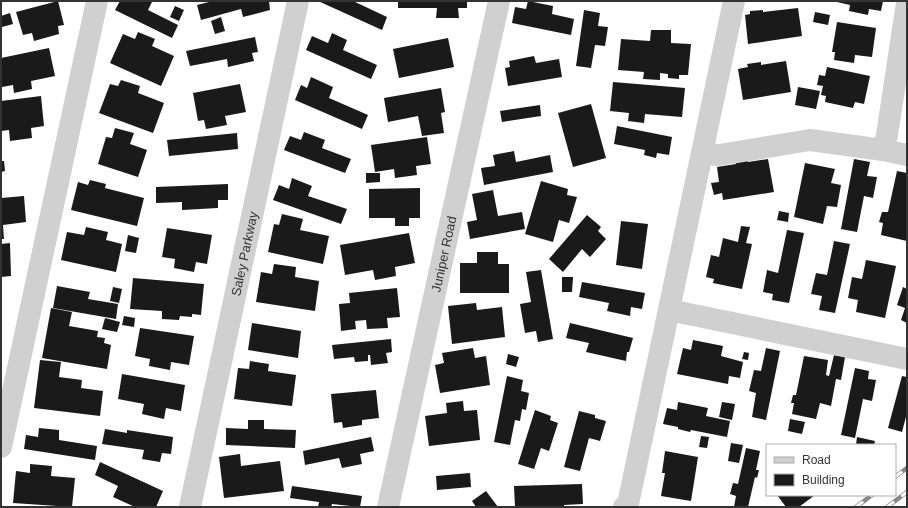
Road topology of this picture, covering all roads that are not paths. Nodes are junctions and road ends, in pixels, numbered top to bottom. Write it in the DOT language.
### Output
graph roads {
  1 [pos="97,1"];
  2 [pos="298,1"];
  3 [pos="499,1"];
  4 [pos="734,1"];
  5 [pos="907,3"];
  6 [pos="883,150"];
  7 [pos="703,154"];
  8 [pos="907,155"];
  9 [pos="669,310"];
  10 [pos="907,359"];
  11 [pos="1,447"];
  12 [pos="628,506"];
  13 [pos="190,507"];
  14 [pos="388,507"];
  1 -- 11 [label="street"];
  2 -- 13 [label="street, Saley Parkway"];
  3 -- 14 [label="street, Juniper Road"];
  4 -- 7 [label="street"];
  5 -- 6 [label="street"];
  6 -- 7 [label="street"];
  6 -- 8 [label="street"];
  7 -- 9 [label="street"];
  9 -- 10 [label="street"];
  9 -- 12 [label="street"];
}
